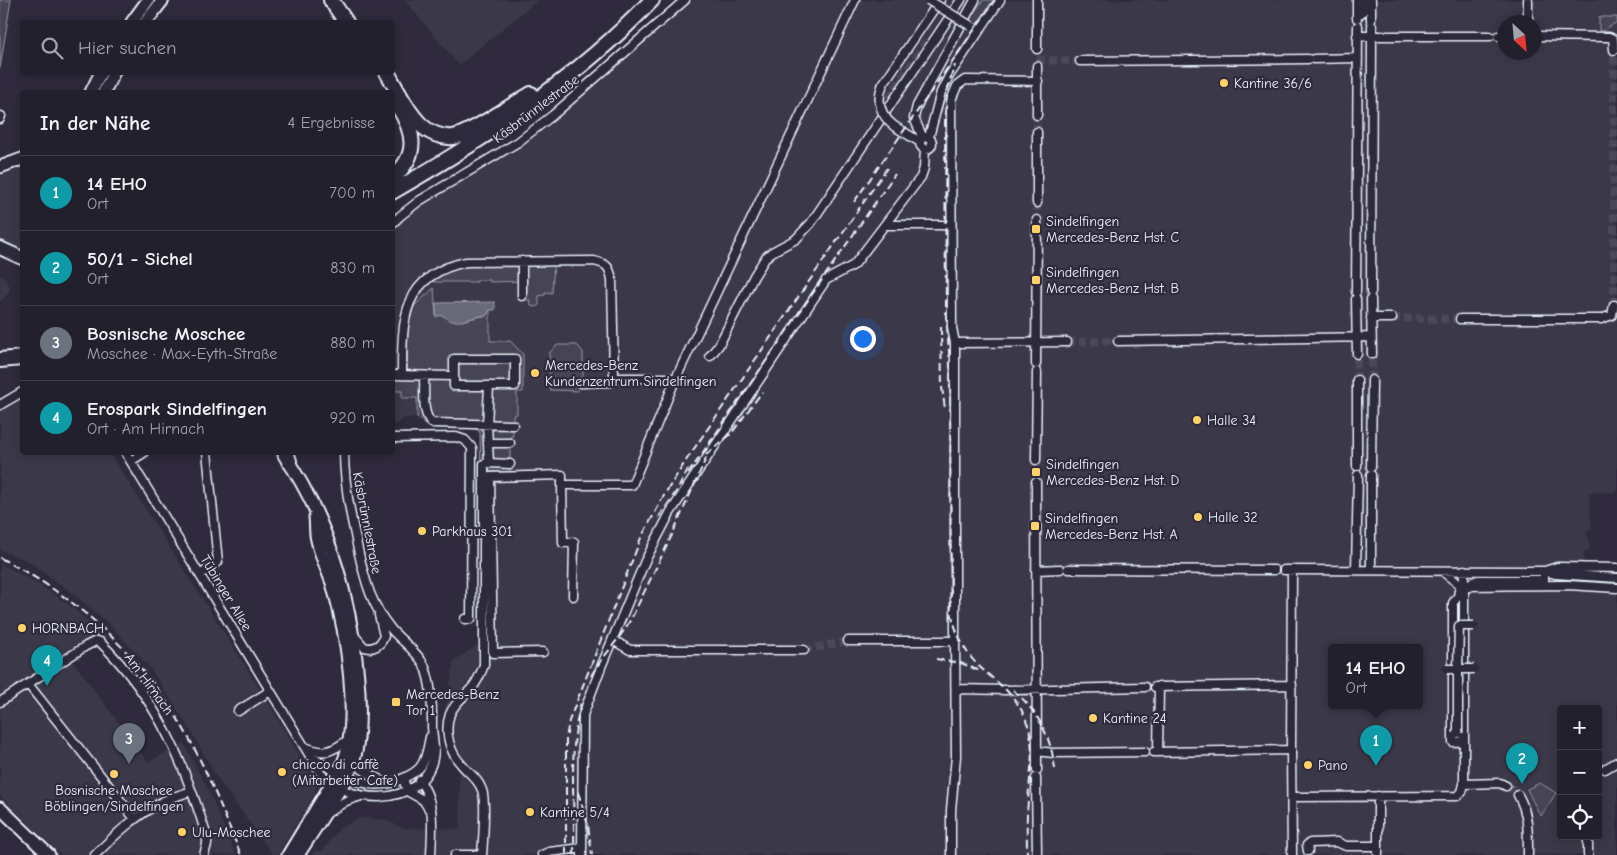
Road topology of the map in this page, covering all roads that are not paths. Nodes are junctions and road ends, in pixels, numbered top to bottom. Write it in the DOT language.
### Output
graph roads {
  1 [pos="148,0"];
  2 [pos="162,0"];
  3 [pos="331,0"];
  4 [pos="342,0"];
  5 [pos="641,0"];
  6 [pos="652,0"];
  7 [pos="685,0"];
  8 [pos="855,0"];
  9 [pos="928,0"];
  10 [pos="940,0"];
  11 [pos="975,0"];
  12 [pos="1000,0"];
  13 [pos="1037,0"];
  14 [pos="1357,0"];
  15 [pos="1364,0"];
  16 [pos="1372,0"];
  17 [pos="1528,0"];
  18 [pos="959,1"];
  19 [pos="1528,15"];
  20 [pos="133,20"];
  21 [pos="147,20"];
  22 [pos="345,20"];
  23 [pos="355,20"];
  24 [pos="1357,21"];
  25 [pos="946,22"];
  26 [pos="979,31"];
  27 [pos="1357,36"];
  28 [pos="1372,36"];
  29 [pos="1497,36"];
  30 [pos="1542,36"];
  31 [pos="926,42"];
  32 [pos="1037,49"];
  33 [pos="1614,50"];
  34 [pos="1358,58"];
  35 [pos="1080,61"];
  36 [pos="1037,66"];
  37 [pos="99,75"];
  38 [pos="112,75"];
  39 [pos="379,75"];
  40 [pos="389,75"];
  41 [pos="1038,81"];
  42 [pos="92,90"];
  43 [pos="105,90"];
  44 [pos="389,90"];
  45 [pos="532,94"];
  46 [pos="395,102"];
  47 [pos="1037,115"];
  48 [pos="1,116"];
  49 [pos="0,119"];
  50 [pos="1037,132"];
  51 [pos="926,140"];
  52 [pos="950,141"];
  53 [pos="20,160"];
  54 [pos="0,167"];
  55 [pos="395,186"];
  56 [pos="1037,203"];
  57 [pos="1037,220"];
  58 [pos="395,221"];
  59 [pos="886,225"];
  60 [pos="950,226"];
  61 [pos="0,248"];
  62 [pos="20,257"];
  63 [pos="522,261"];
  64 [pos="522,296"];
  65 [pos="1614,305"];
  66 [pos="1371,318"];
  67 [pos="1392,318"];
  68 [pos="1460,319"];
  69 [pos="1356,337"];
  70 [pos="1371,337"];
  71 [pos="1118,341"];
  72 [pos="1067,342"];
  73 [pos="955,343"];
  74 [pos="1037,344"];
  75 [pos="1357,354"];
  76 [pos="1372,354"];
  77 [pos="710,356"];
  78 [pos="20,358"];
  79 [pos="0,360"];
  80 [pos="1036,364"];
  81 [pos="20,366"];
  82 [pos="0,367"];
  83 [pos="1036,372"];
  84 [pos="395,375"];
  85 [pos="402,375"];
  86 [pos="424,376"];
  87 [pos="454,376"];
  88 [pos="614,378"];
  89 [pos="676,378"];
  90 [pos="1357,380"];
  91 [pos="1372,380"];
  92 [pos="581,382"];
  93 [pos="489,386"];
  94 [pos="20,393"];
  95 [pos="0,405"];
  96 [pos="513,424"];
  97 [pos="487,425"];
  98 [pos="395,438"];
  99 [pos="510,443"];
  100 [pos="488,444"];
  101 [pos="127,455"];
  102 [pos="140,455"];
  103 [pos="207,455"];
  104 [pos="286,455"];
  105 [pos="344,455"];
  106 [pos="1036,460"];
  107 [pos="131,461"];
  108 [pos="489,463"];
  109 [pos="510,464"];
  110 [pos="1357,466"];
  111 [pos="1358,475"];
  112 [pos="1036,482"];
  113 [pos="562,485"];
  114 [pos="312,503"];
  115 [pos="1617,568"];
  116 [pos="1036,570"];
  117 [pos="1274,570"];
  118 [pos="1356,570"];
  119 [pos="1371,570"];
  120 [pos="1441,570"];
  121 [pos="1464,570"];
  122 [pos="1544,571"];
  123 [pos="1574,571"];
  124 [pos="200,575"];
  125 [pos="1617,578"];
  126 [pos="1465,586"];
  127 [pos="1617,588"];
  128 [pos="573,596"];
  129 [pos="379,613"];
  130 [pos="465,619"];
  131 [pos="1474,626"];
  132 [pos="352,632"];
  133 [pos="613,640"];
  134 [pos="848,641"];
  135 [pos="954,641"];
  136 [pos="804,650"];
  137 [pos="543,652"];
  138 [pos="1446,669"];
  139 [pos="1458,669"];
  140 [pos="1474,669"];
  141 [pos="28,684"];
  142 [pos="1292,685"];
  143 [pos="1145,687"];
  144 [pos="1037,688"];
  145 [pos="956,689"];
  146 [pos="270,691"];
  147 [pos="0,702"];
  148 [pos="238,711"];
  149 [pos="432,728"];
  150 [pos="1458,739"];
  151 [pos="348,740"];
  152 [pos="305,747"];
  153 [pos="1291,750"];
  154 [pos="1037,751"];
  155 [pos="1145,752"];
  156 [pos="354,759"];
  157 [pos="1617,762"];
  158 [pos="1605,769"];
  159 [pos="412,773"];
  160 [pos="403,778"];
  161 [pos="340,781"];
  162 [pos="421,782"];
  163 [pos="385,784"];
  164 [pos="1464,784"];
  165 [pos="1506,786"];
  166 [pos="191,791"];
  167 [pos="407,791"];
  168 [pos="1518,795"];
  169 [pos="361,796"];
  170 [pos="1378,796"];
  171 [pos="1292,797"];
  172 [pos="0,808"];
  173 [pos="432,814"];
  174 [pos="322,817"];
  175 [pos="135,819"];
  176 [pos="1588,840"];
  177 [pos="1378,846"];
  178 [pos="1308,851"];
  179 [pos="582,852"];
  180 [pos="49,855"];
  181 [pos="95,855"];
  182 [pos="204,855"];
  183 [pos="288,855"];
  184 [pos="298,855"];
  185 [pos="431,855"];
  186 [pos="454,855"];
  187 [pos="477,855"];
  188 [pos="482,855"];
  189 [pos="542,855"];
  190 [pos="951,855"];
  191 [pos="1037,855"];
  192 [pos="1292,855"];
  193 [pos="1378,855"];
  194 [pos="1528,855"];
  195 [pos="1588,855"];
  1 -- 20 [label="main road"];
  2 -- 21 [label="main road"];
  3 -- 22 [label="highway"];
  4 -- 23 [label="highway"];
  5 -- 45 [label="highway"];
  6 -- 55 [label="highway"];
  7 -- 58 [label="street, Käsbrünnlestraße"];
  8 -- 89 [label="street"];
  9 -- 26 [label="street, bridge"];
  10 -- 51 [label="street, bridge"];
  11 -- 51 [label="street"];
  12 -- 26 [label="street"];
  13 -- 32 [label="street"];
  14 -- 24 [label="street"];
  15 -- 24 [label="street"];
  16 -- 28 [label="street"];
  17 -- 19 [label="street"];
  18 -- 25 [label="street"];
  24 -- 27 [label="street"];
  25 -- 31 [label="street"];
  25 -- 77 [label="street"];
  26 -- 51 [label="street"];
  27 -- 28 [label="street"];
  27 -- 34 [label="street"];
  28 -- 29 [label="street"];
  28 -- 66 [label="street"];
  30 -- 33 [label="street"];
  34 -- 35 [label="street"];
  34 -- 69 [label="street"];
  36 -- 41 [label="street"];
  37 -- 42 [label="main road"];
  38 -- 43 [label="main road"];
  39 -- 44 [label="highway"];
  40 -- 45 [label="highway"];
  41 -- 47 [label="street"];
  41 -- 52 [label="street"];
  45 -- 55 [label="highway"];
  46 -- 55 [label="highway"];
  48 -- 49 [label="street"];
  50 -- 56 [label="street"];
  51 -- 52 [label="street"];
  51 -- 59 [label="street"];
  52 -- 60 [label="street"];
  53 -- 54 [label="main road"];
  57 -- 74 [label="street"];
  59 -- 60 [label="street"];
  59 -- 133 [label="street"];
  60 -- 73 [label="street"];
  61 -- 62 [label="main road"];
  63 -- 64 [label="street"];
  63 -- 85 [label="street"];
  63 -- 88 [label="street"];
  65 -- 68 [label="street"];
  66 -- 67 [label="street"];
  66 -- 70 [label="street"];
  69 -- 70 [label="street"];
  69 -- 71 [label="street"];
  69 -- 75 [label="street"];
  70 -- 76 [label="street"];
  72 -- 74 [label="street"];
  73 -- 74 [label="street"];
  73 -- 135 [label="street"];
  74 -- 80 [label="street"];
  78 -- 79 [label="highway"];
  81 -- 82 [label="highway"];
  83 -- 106 [label="street"];
  84 -- 85 [label="street"];
  85 -- 86 [label="street"];
  86 -- 87 [label="street"];
  86 -- 97 [label="street"];
  87 -- 93 [label="street"];
  87 -- 93 [label="street"];
  88 -- 89 [label="street"];
  88 -- 92 [label="street"];
  89 -- 113 [label="street"];
  90 -- 110 [label="street"];
  91 -- 119 [label="street"];
  93 -- 97 [label="street"];
  94 -- 95 [label="street"];
  96 -- 97 [label="street"];
  97 -- 100 [label="street"];
  98 -- 130 [label="street"];
  99 -- 100 [label="street"];
  100 -- 108 [label="street"];
  101 -- 107 [label="street, Tübinger Allee"];
  102 -- 107 [label="street"];
  103 -- 124 [label="street"];
  104 -- 114 [label="main road"];
  105 -- 129 [label="street, Käsbrünnlestraße"];
  107 -- 124 [label="street, Tübinger Allee"];
  108 -- 109 [label="street"];
  108 -- 188 [label="street"];
  111 -- 118 [label="street"];
  112 -- 116 [label="street"];
  113 -- 128 [label="street"];
  113 -- 137 [label="street"];
  114 -- 132 [label="main road"];
  114 -- 151 [label="main road"];
  115 -- 123 [label="street"];
  116 -- 117 [label="street"];
  116 -- 144 [label="street"];
  118 -- 119 [label="street"];
  118 -- 142 [label="street"];
  119 -- 120 [label="street"];
  120 -- 121 [label="street"];
  120 -- 126 [label="street"];
  121 -- 122 [label="street"];
  121 -- 126 [label="street"];
  122 -- 123 [label="street"];
  122 -- 126 [label="street"];
  123 -- 125 [label="street"];
  124 -- 146 [label="street, Tübinger Allee"];
  126 -- 127 [label="street"];
  126 -- 150 [label="street"];
  129 -- 132 [label="street"];
  129 -- 149 [label="street, Käsbrünnlestraße"];
  131 -- 139 [label="street, bridge"];
  132 -- 156 [label="main road"];
  133 -- 136 [label="street"];
  133 -- 179 [label="street"];
  134 -- 135 [label="street"];
  135 -- 145 [label="street"];
  138 -- 139 [label="street, bridge"];
  139 -- 140 [label="street, bridge"];
  139 -- 150 [label="street, bridge"];
  141 -- 147 [label="street, Am Hirnach"];
  141 -- 166 [label="street, Am Hirnach"];
  141 -- 175 [label="street"];
  142 -- 153 [label="street"];
  142 -- 153 [label="street"];
  143 -- 144 [label="street"];
  144 -- 145 [label="street"];
  144 -- 154 [label="street"];
  145 -- 190 [label="street"];
  146 -- 148 [label="street"];
  146 -- 152 [label="street, Tübinger Allee"];
  149 -- 159 [label="street, Käsbrünnlestraße"];
  149 -- 162 [label="street, Käsbrünnlestraße"];
  150 -- 164 [label="street"];
  151 -- 152 [label="street"];
  151 -- 161 [label="main road"];
  152 -- 161 [label="street, Tübinger Allee"];
  153 -- 171 [label="street"];
  154 -- 155 [label="street"];
  154 -- 191 [label="street"];
  156 -- 161 [label="main road"];
  156 -- 163 [label="street"];
  157 -- 158 [label="street"];
  159 -- 160 [label="street, Käsbrünnlestraße"];
  159 -- 162 [label="street"];
  160 -- 163 [label="street, Käsbrünnlestraße"];
  160 -- 167 [label="street"];
  161 -- 163 [label="street, Käsbrünnlestraße"];
  161 -- 169 [label="street"];
  161 -- 174 [label="main road"];
  161 -- 183 [label="main road"];
  162 -- 167 [label="street"];
  162 -- 173 [label="street"];
  164 -- 165 [label="street"];
  164 -- 170 [label="street"];
  166 -- 175 [label="street"];
  166 -- 182 [label="street, Am Hirnach"];
  167 -- 169 [label="street"];
  167 -- 173 [label="street"];
  168 -- 194 [label="street"];
  169 -- 174 [label="street"];
  170 -- 171 [label="street"];
  170 -- 177 [label="street"];
  171 -- 192 [label="street"];
  172 -- 180 [label="main road"];
  173 -- 185 [label="street"];
  174 -- 184 [label="main road"];
  175 -- 181 [label="street"];
  176 -- 195 [label="street"];
  177 -- 178 [label="street"];
  177 -- 193 [label="street"];
  179 -- 189 [label="street"];
  186 -- 187 [label="street"];
}
